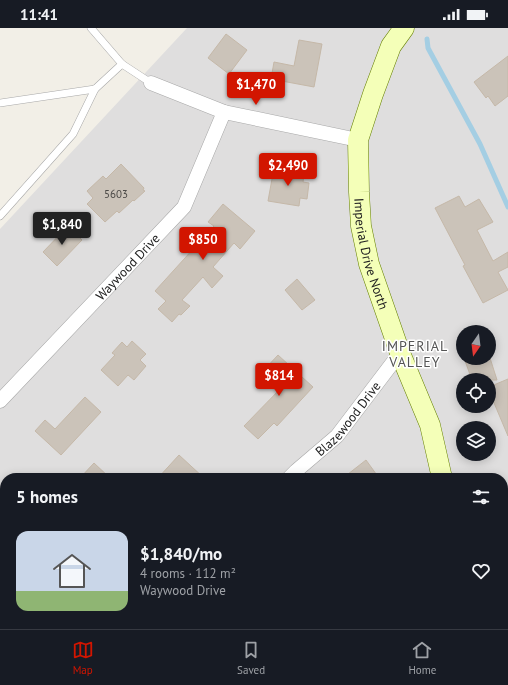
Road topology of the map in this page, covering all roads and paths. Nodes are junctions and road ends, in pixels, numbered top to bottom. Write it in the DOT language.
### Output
graph roads {
  1 [pos="91,28"];
  2 [pos="404,28"];
  3 [pos="122,64"];
  4 [pos="151,83"];
  5 [pos="95,89"];
  6 [pos="0,104"];
  7 [pos="224,112"];
  8 [pos="358,140"];
  9 [pos="0,216"];
  10 [pos="400,353"];
  11 [pos="0,402"];
  12 [pos="294,473"];
  13 [pos="441,473"];
  1 -- 3 [label="lane"];
  2 -- 8 [label="street, Imperial Drive North"];
  3 -- 4 [label="lane"];
  3 -- 5 [label="lane"];
  4 -- 7 [label="street"];
  5 -- 6 [label="lane"];
  5 -- 9 [label="lane"];
  7 -- 8 [label="street"];
  7 -- 11 [label="street, Waywood Drive"];
  8 -- 10 [label="street, Imperial Drive North"];
  10 -- 12 [label="street, Blazewood Drive"];
  10 -- 13 [label="street, Imperial Drive North"];
}
